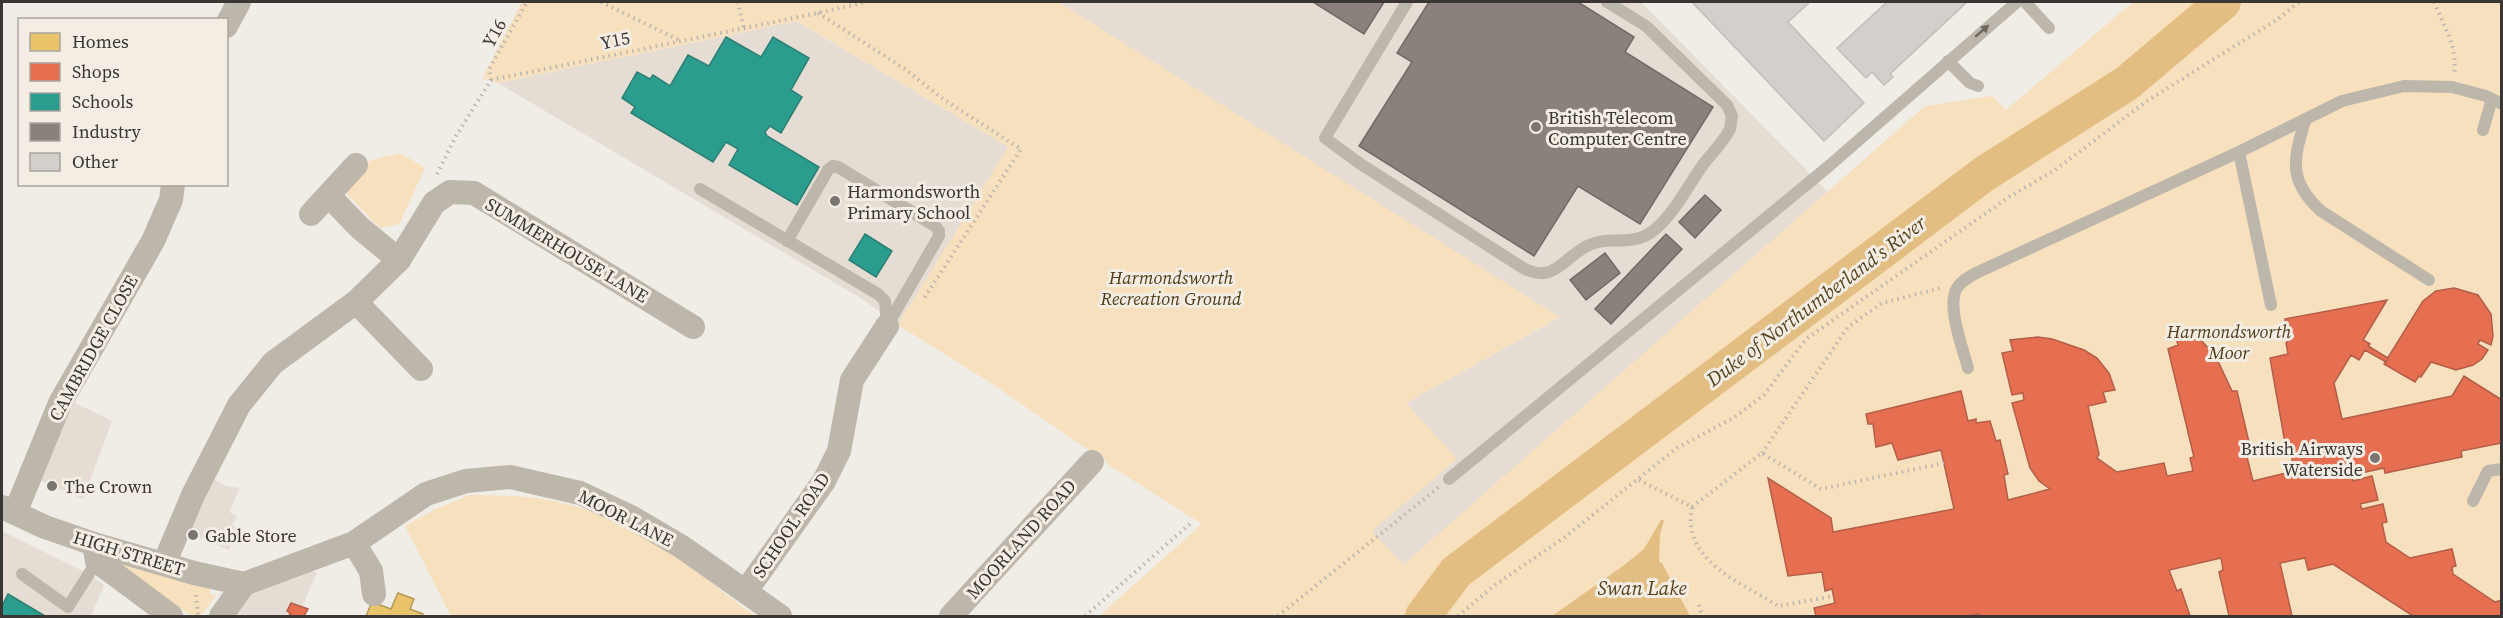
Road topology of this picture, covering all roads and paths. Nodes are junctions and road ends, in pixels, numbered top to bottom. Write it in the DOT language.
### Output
graph roads {
  1 [pos="239,2"];
  2 [pos="527,2"];
  3 [pos="601,2"];
  4 [pos="738,2"];
  5 [pos="866,2"];
  6 [pos="1407,2"];
  7 [pos="1606,2"];
  8 [pos="2017,2"];
  9 [pos="2025,2"];
  10 [pos="2299,2"];
  11 [pos="2434,2"];
  12 [pos="818,13"];
  13 [pos="228,22"];
  14 [pos="744,28"];
  15 [pos="2049,28"];
  16 [pos="680,40"];
  17 [pos="1948,61"];
  18 [pos="492,80"];
  19 [pos="1978,86"];
  20 [pos="2452,87"];
  21 [pos="2497,102"];
  22 [pos="2304,121"];
  23 [pos="2483,130"];
  24 [pos="2239,152"];
  25 [pos="356,165"];
  26 [pos="173,186"];
  27 [pos="700,189"];
  28 [pos="328,196"];
  29 [pos="434,204"];
  30 [pos="311,214"];
  31 [pos="787,241"];
  32 [pos="399,260"];
  33 [pos="2429,280"];
  34 [pos="1960,284"];
  35 [pos="356,302"];
  36 [pos="2271,305"];
  37 [pos="917,309"];
  38 [pos="887,326"];
  39 [pos="693,327"];
  40 [pos="1968,368"];
  41 [pos="421,369"];
  42 [pos="1762,453"];
  43 [pos="1092,462"];
  44 [pos="1944,463"];
  45 [pos="2502,469"];
  46 [pos="1449,479"];
  47 [pos="1639,480"];
  48 [pos="2473,501"];
  49 [pos="1692,507"];
  50 [pos="8,510"];
  51 [pos="1191,524"];
  52 [pos="354,543"];
  53 [pos="96,552"];
  54 [pos="164,564"];
  55 [pos="22,574"];
  56 [pos="252,581"];
  57 [pos="746,591"];
  58 [pos="374,594"];
  59 [pos="1834,596"];
  60 [pos="1699,605"];
  61 [pos="171,616"];
  62 [pos="221,616"];
  63 [pos="780,616"];
  64 [pos="951,616"];
  65 [pos="1085,616"];
  66 [pos="1278,616"];
  67 [pos="1458,616"];
  68 [pos="1702,616"];
  1 -- 13 [label="street"];
  2 -- 18 [label="path, Y16"];
  3 -- 16 [label="path"];
  4 -- 14 [label="path"];
  5 -- 12 [label="path, Y15"];
  6 -- 7 [label="lane"];
  17 -- 8 [label="lane, one-way"];
  9 -- 15 [label="lane"];
  10 -- 47 [label="path"];
  11 -- 20 [label="path"];
  12 -- 14 [label="path, Y15"];
  12 -- 37 [label="path"];
  14 -- 16 [label="path, Y15"];
  16 -- 18 [label="path, Y15"];
  17 -- 19 [label="lane"];
  17 -- 46 [label="lane"];
  18 -- 29 [label="path, Y16"];
  20 -- 21 [label="lane"];
  20 -- 22 [label="lane"];
  21 -- 23 [label="lane"];
  22 -- 24 [label="lane"];
  22 -- 33 [label="lane"];
  24 -- 34 [label="lane"];
  24 -- 36 [label="lane"];
  25 -- 28 [label="street"];
  26 -- 50 [label="street, CAMBRIDGE CLOSE"];
  27 -- 31 [label="lane"];
  28 -- 30 [label="street"];
  28 -- 32 [label="street"];
  29 -- 32 [label="street"];
  29 -- 39 [label="street, SUMMERHOUSE LANE"];
  31 -- 38 [label="lane"];
  31 -- 38 [label="lane"];
  32 -- 35 [label="street"];
  34 -- 40 [label="lane"];
  34 -- 42 [label="path"];
  35 -- 41 [label="street"];
  35 -- 54 [label="street"];
  38 -- 57 [label="street, SCHOOL ROAD"];
  42 -- 44 [label="path"];
  42 -- 49 [label="path"];
  43 -- 64 [label="street, MOORLAND ROAD"];
  45 -- 48 [label="lane"];
  46 -- 66 [label="path"];
  47 -- 49 [label="path"];
  47 -- 67 [label="path"];
  49 -- 59 [label="path"];
  50 -- 53 [label="street, HIGH STREET"];
  51 -- 65 [label="path"];
  52 -- 56 [label="street, MOOR LANE"];
  52 -- 57 [label="street, MOOR LANE"];
  52 -- 58 [label="street"];
  53 -- 54 [label="street, HIGH STREET"];
  53 -- 55 [label="lane"];
  53 -- 61 [label="street"];
  54 -- 56 [label="street, HIGH STREET"];
  56 -- 62 [label="street"];
  57 -- 63 [label="street, MOOR LANE"];
  60 -- 68 [label="path"];
}
